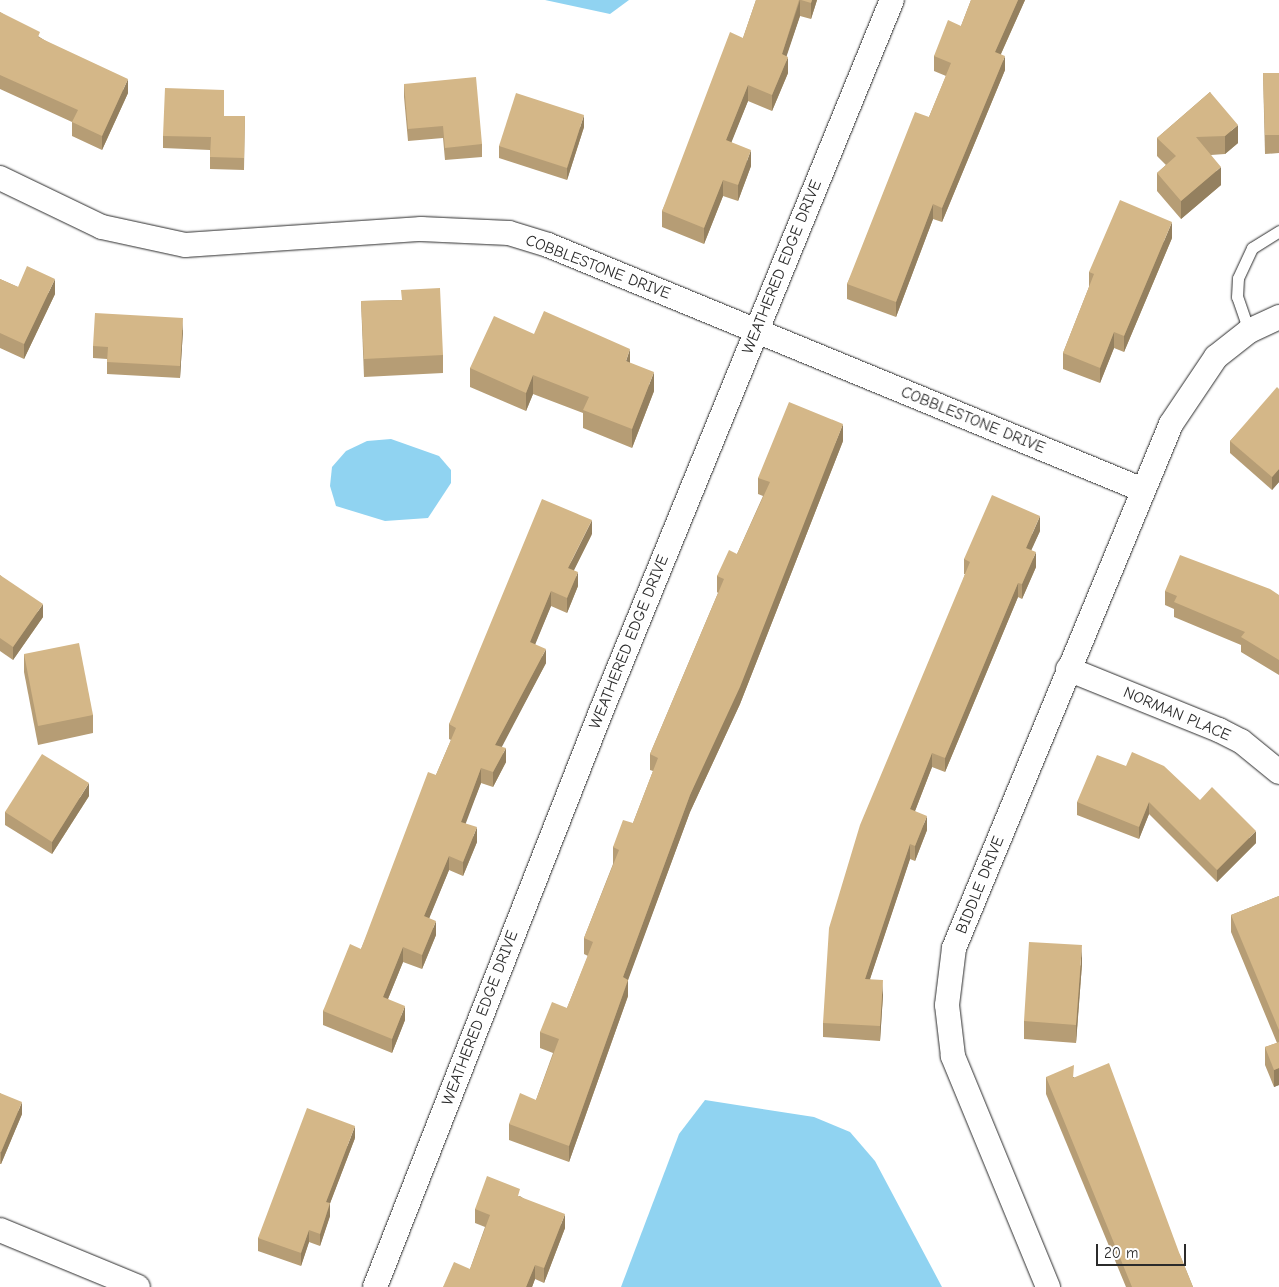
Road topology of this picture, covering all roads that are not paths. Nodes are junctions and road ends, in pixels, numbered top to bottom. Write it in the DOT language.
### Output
graph roads {
  1 [pos="892,0"];
  2 [pos="0,178"];
  3 [pos="1279,231"];
  4 [pos="1279,317"];
  5 [pos="756,331"];
  6 [pos="1249,331"];
  7 [pos="1143,490"];
  8 [pos="1068,669"];
  9 [pos="1279,772"];
  10 [pos="0,1230"];
  11 [pos="138,1287"];
  12 [pos="375,1287"];
  13 [pos="1048,1287"];
  1 -- 5 [label="street, WEATHERED EDGE DRIVE"];
  2 -- 5 [label="street, COBBLESTONE DRIVE"];
  3 -- 6 [label="lane"];
  4 -- 6 [label="street, BIDDLE DRIVE"];
  5 -- 7 [label="street, COBBLESTONE DRIVE"];
  5 -- 12 [label="street, WEATHERED EDGE DRIVE"];
  6 -- 7 [label="street, BIDDLE DRIVE"];
  7 -- 8 [label="street, BIDDLE DRIVE"];
  8 -- 9 [label="street, NORMAN PLACE"];
  8 -- 13 [label="street, BIDDLE DRIVE"];
  10 -- 11 [label="street"];
}
